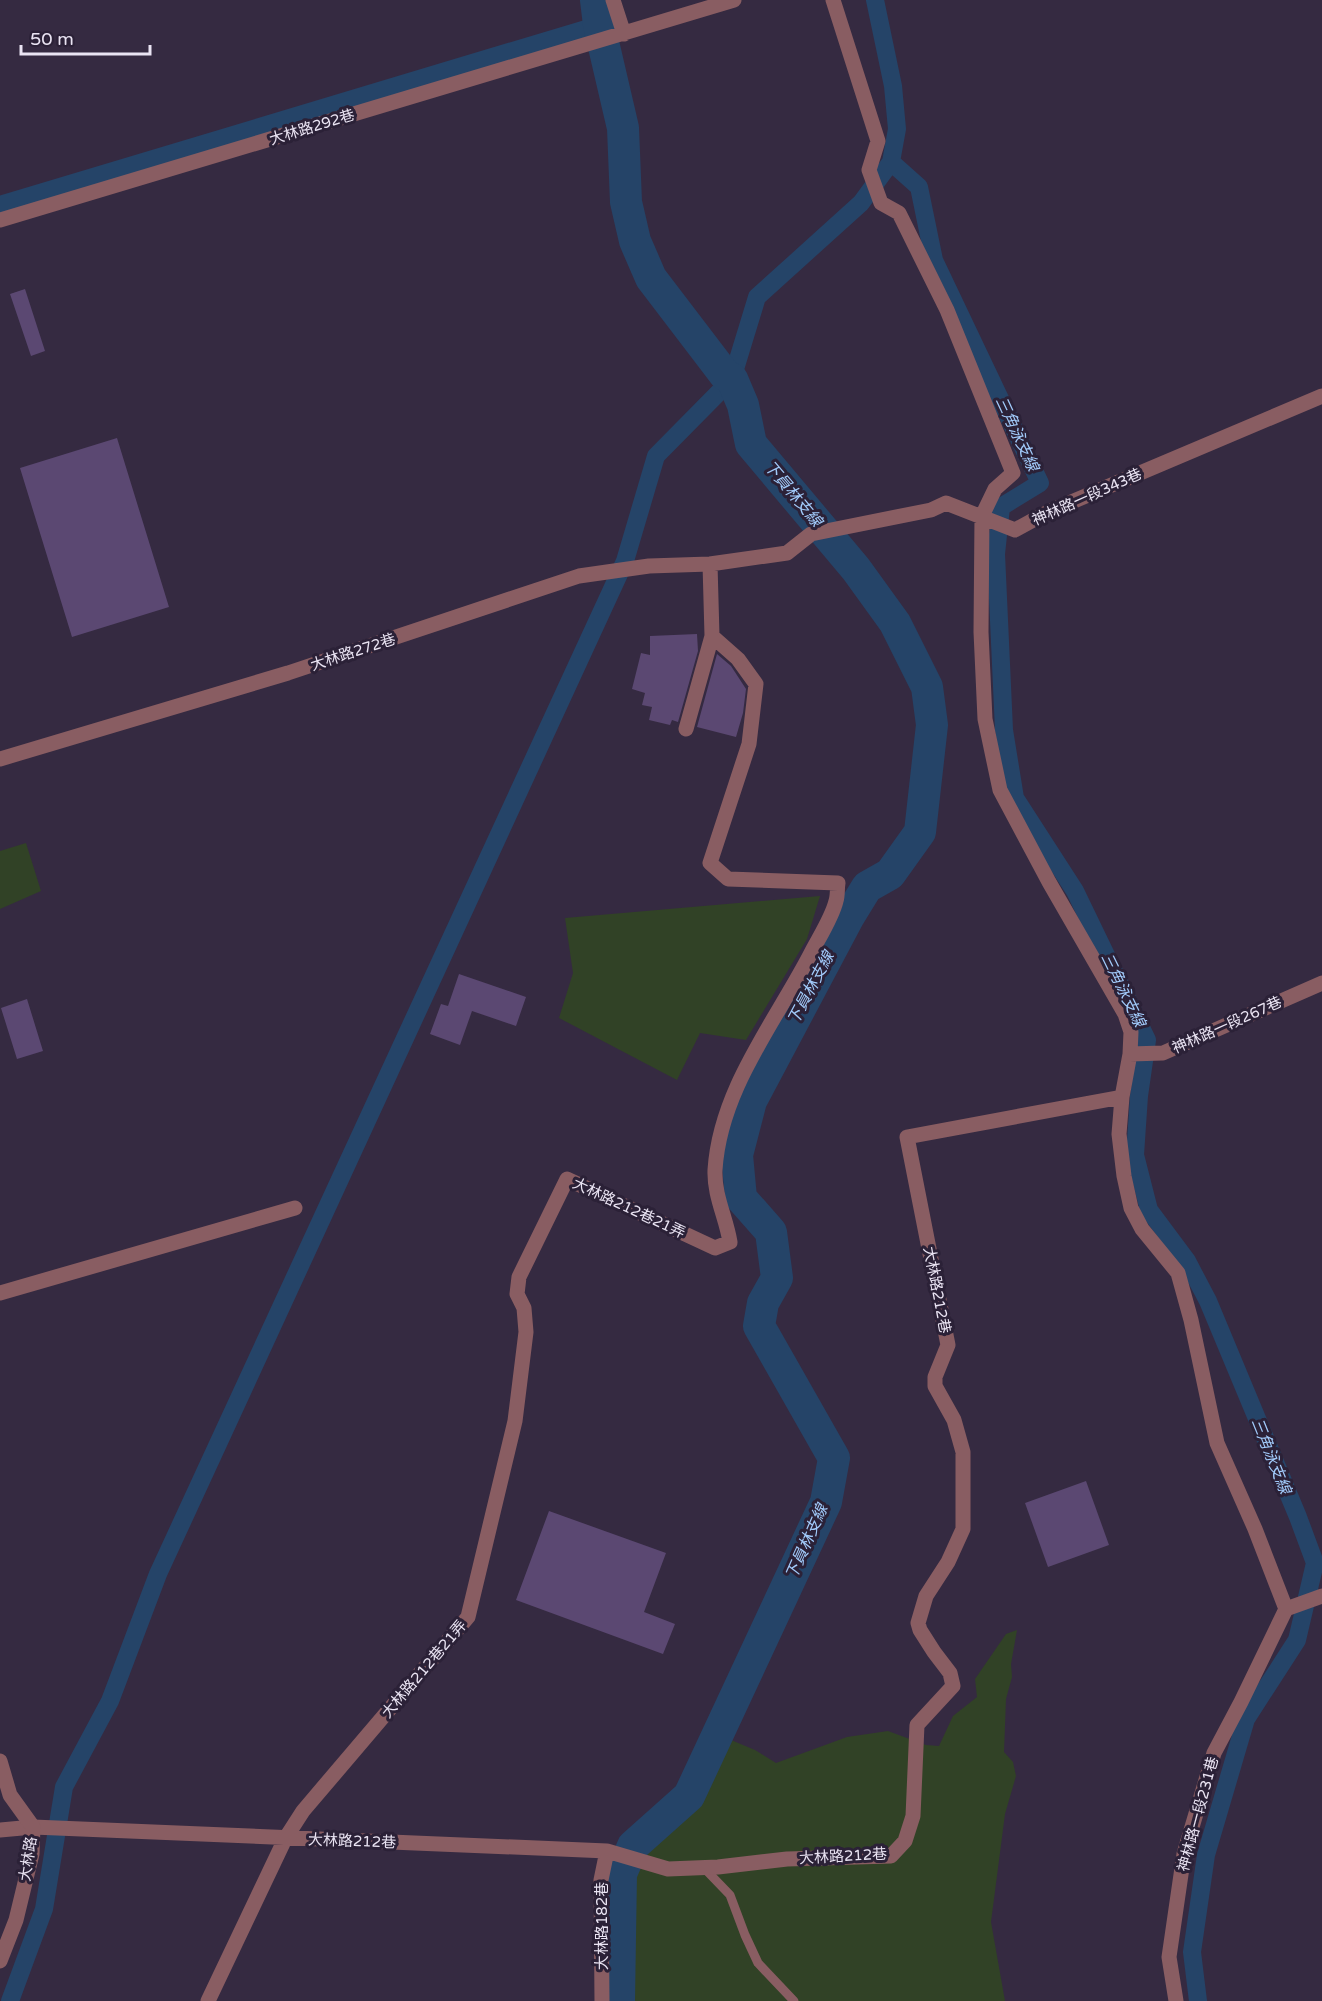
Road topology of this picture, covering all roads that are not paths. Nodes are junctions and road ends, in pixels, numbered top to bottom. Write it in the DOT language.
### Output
graph roads {
  1 [pos="613,0"];
  2 [pos="734,0"];
  3 [pos="833,0"];
  4 [pos="624,34"];
  5 [pos="0,220"];
  6 [pos="1322,396"];
  7 [pos="982,516"];
  8 [pos="710,564"];
  9 [pos="712,636"];
  10 [pos="686,729"];
  11 [pos="0,759"];
  12 [pos="1322,984"];
  13 [pos="1130,1054"];
  14 [pos="1122,1097"];
  15 [pos="295,1208"];
  16 [pos="0,1293"];
  17 [pos="1322,1596"];
  18 [pos="1286,1610"];
  19 [pos="0,1761"];
  20 [pos="33,1827"];
  21 [pos="0,1830"];
  22 [pos="285,1839"];
  23 [pos="608,1851"];
  24 [pos="704,1868"];
  25 [pos="0,1961"];
  26 [pos="208,2001"];
  27 [pos="602,2001"];
  28 [pos="794,2001"];
  29 [pos="1176,2001"];
  1 -- 4 [label="street"];
  2 -- 4 [label="street, 大林路292巷"];
  3 -- 7 [label="street"];
  4 -- 5 [label="street, 大林路292巷"];
  6 -- 7 [label="street, 神林路一段343巷"];
  7 -- 8 [label="street, 神林路一段343巷"];
  7 -- 13 [label="street"];
  8 -- 9 [label="street"];
  8 -- 11 [label="street, 大林路272巷"];
  9 -- 10 [label="street"];
  9 -- 22 [label="street, 大林路212巷21弄"];
  12 -- 13 [label="street, 神林路一段267巷"];
  13 -- 14 [label="street"];
  14 -- 18 [label="street"];
  14 -- 24 [label="street, 大林路212巷"];
  15 -- 16 [label="street"];
  17 -- 18 [label="street"];
  18 -- 29 [label="street, 神林路一段231巷"];
  19 -- 20 [label="street, 大林路"];
  20 -- 21 [label="street, 大林路212巷"];
  20 -- 22 [label="street, 大林路212巷"];
  20 -- 25 [label="street, 大林路"];
  22 -- 23 [label="street, 大林路212巷"];
  22 -- 26 [label="street, 大林路212巷21弄"];
  23 -- 24 [label="street, 大林路212巷"];
  23 -- 27 [label="street, 大林路182巷"];
  24 -- 28 [label="lane"];
}
